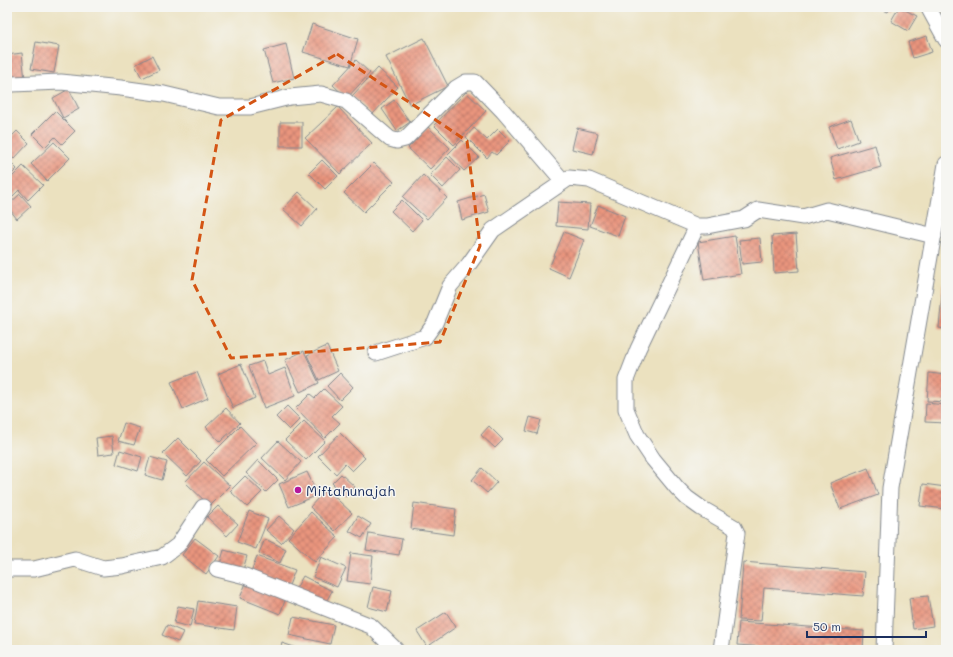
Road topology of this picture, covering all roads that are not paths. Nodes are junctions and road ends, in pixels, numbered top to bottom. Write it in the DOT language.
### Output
graph roads {
  1 [pos="928,7"];
  2 [pos="946,40"];
  3 [pos="7,86"];
  4 [pos="946,164"];
  5 [pos="563,181"];
  6 [pos="697,226"];
  7 [pos="934,236"];
  8 [pos="376,353"];
  9 [pos="203,507"];
  10 [pos="7,569"];
  11 [pos="217,570"];
  12 [pos="396,650"];
  13 [pos="721,650"];
  14 [pos="884,650"];
  1 -- 2 [label="street"];
  3 -- 5 [label="street"];
  4 -- 7 [label="street"];
  5 -- 6 [label="street"];
  5 -- 8 [label="street"];
  6 -- 7 [label="street"];
  6 -- 13 [label="street"];
  7 -- 14 [label="street"];
  9 -- 10 [label="street"];
  11 -- 12 [label="street"];
}
